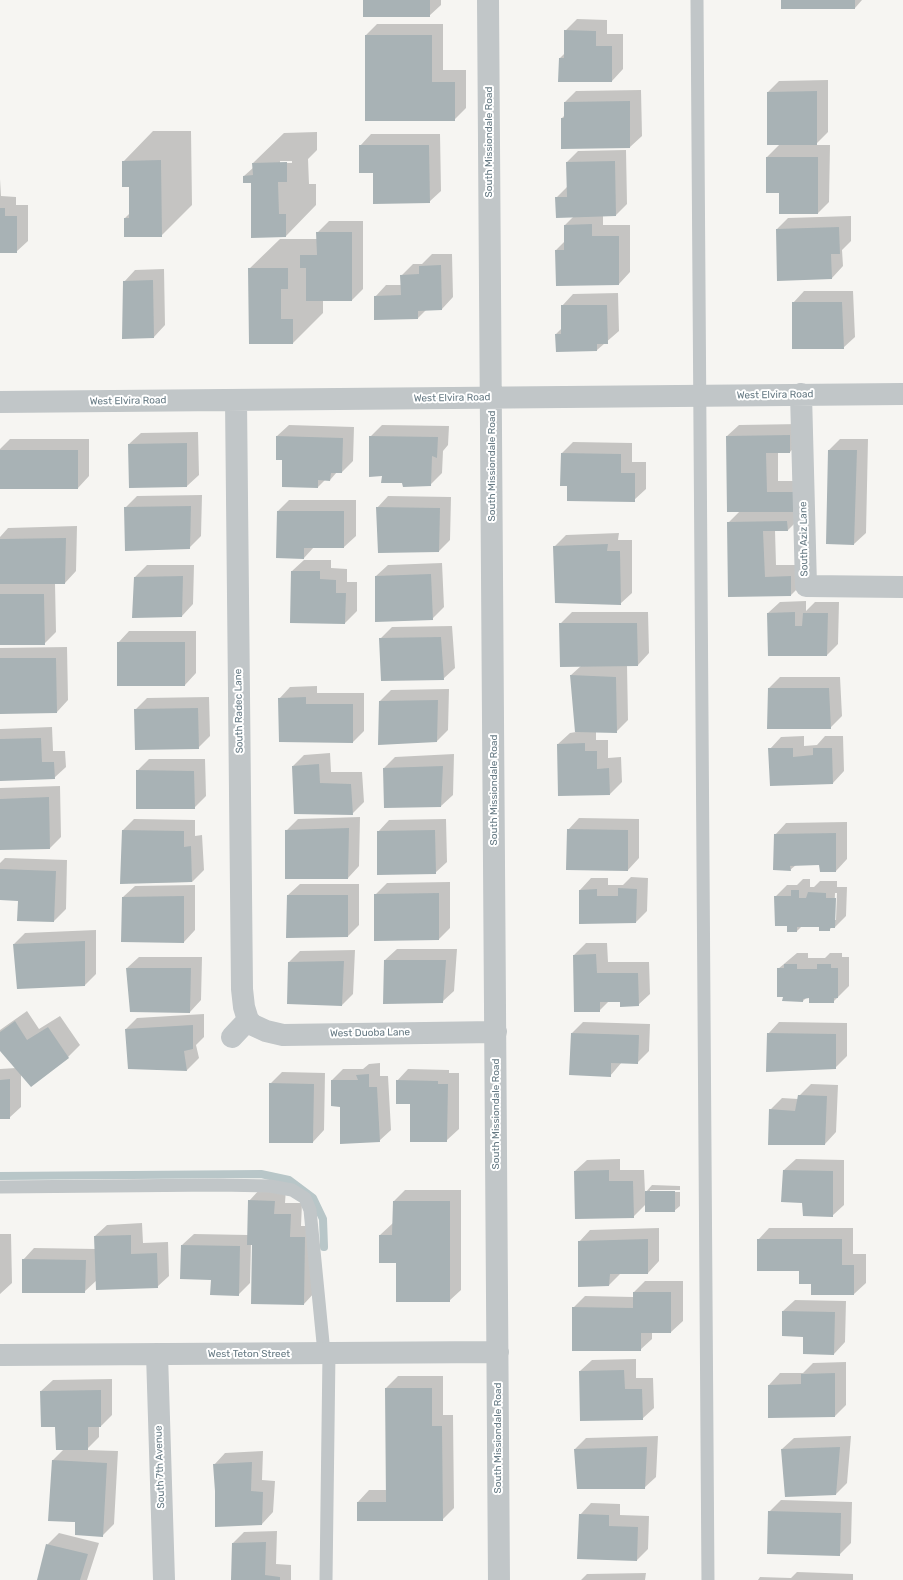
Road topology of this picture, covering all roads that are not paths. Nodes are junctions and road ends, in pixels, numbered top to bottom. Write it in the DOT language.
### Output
graph roads {
  1 [pos="488,0"];
  2 [pos="697,0"];
  3 [pos="801,394"];
  4 [pos="903,394"];
  5 [pos="700,396"];
  6 [pos="491,398"];
  7 [pos="236,400"];
  8 [pos="0,402"];
  9 [pos="903,587"];
  10 [pos="248,1020"];
  11 [pos="496,1032"];
  12 [pos="232,1037"];
  13 [pos="0,1187"];
  14 [pos="498,1352"];
  15 [pos="327,1353"];
  16 [pos="157,1354"];
  17 [pos="0,1355"];
  18 [pos="164,1580"];
  19 [pos="326,1580"];
  20 [pos="499,1580"];
  21 [pos="708,1580"];
  1 -- 6 [label="street, South Missiondale Road"];
  2 -- 5 [label="lane"];
  3 -- 4 [label="street, West Elvira Road"];
  3 -- 5 [label="street, West Elvira Road"];
  3 -- 9 [label="street, South Aziz Lane"];
  5 -- 6 [label="street, West Elvira Road"];
  5 -- 21 [label="lane"];
  6 -- 7 [label="street, West Elvira Road"];
  6 -- 11 [label="street, South Missiondale Road"];
  7 -- 8 [label="street, West Elvira Road"];
  7 -- 10 [label="street, South Radec Lane"];
  10 -- 11 [label="street, West Duoba Lane"];
  10 -- 12 [label="street"];
  11 -- 14 [label="street, South Missiondale Road"];
  13 -- 15 [label="lane"];
  14 -- 15 [label="street, West Teton Street"];
  14 -- 20 [label="street, South Missiondale Road"];
  15 -- 16 [label="street, West Teton Street"];
  15 -- 19 [label="lane"];
  16 -- 17 [label="street, West Teton Street"];
  16 -- 18 [label="street, South 7th Avenue"];
}
